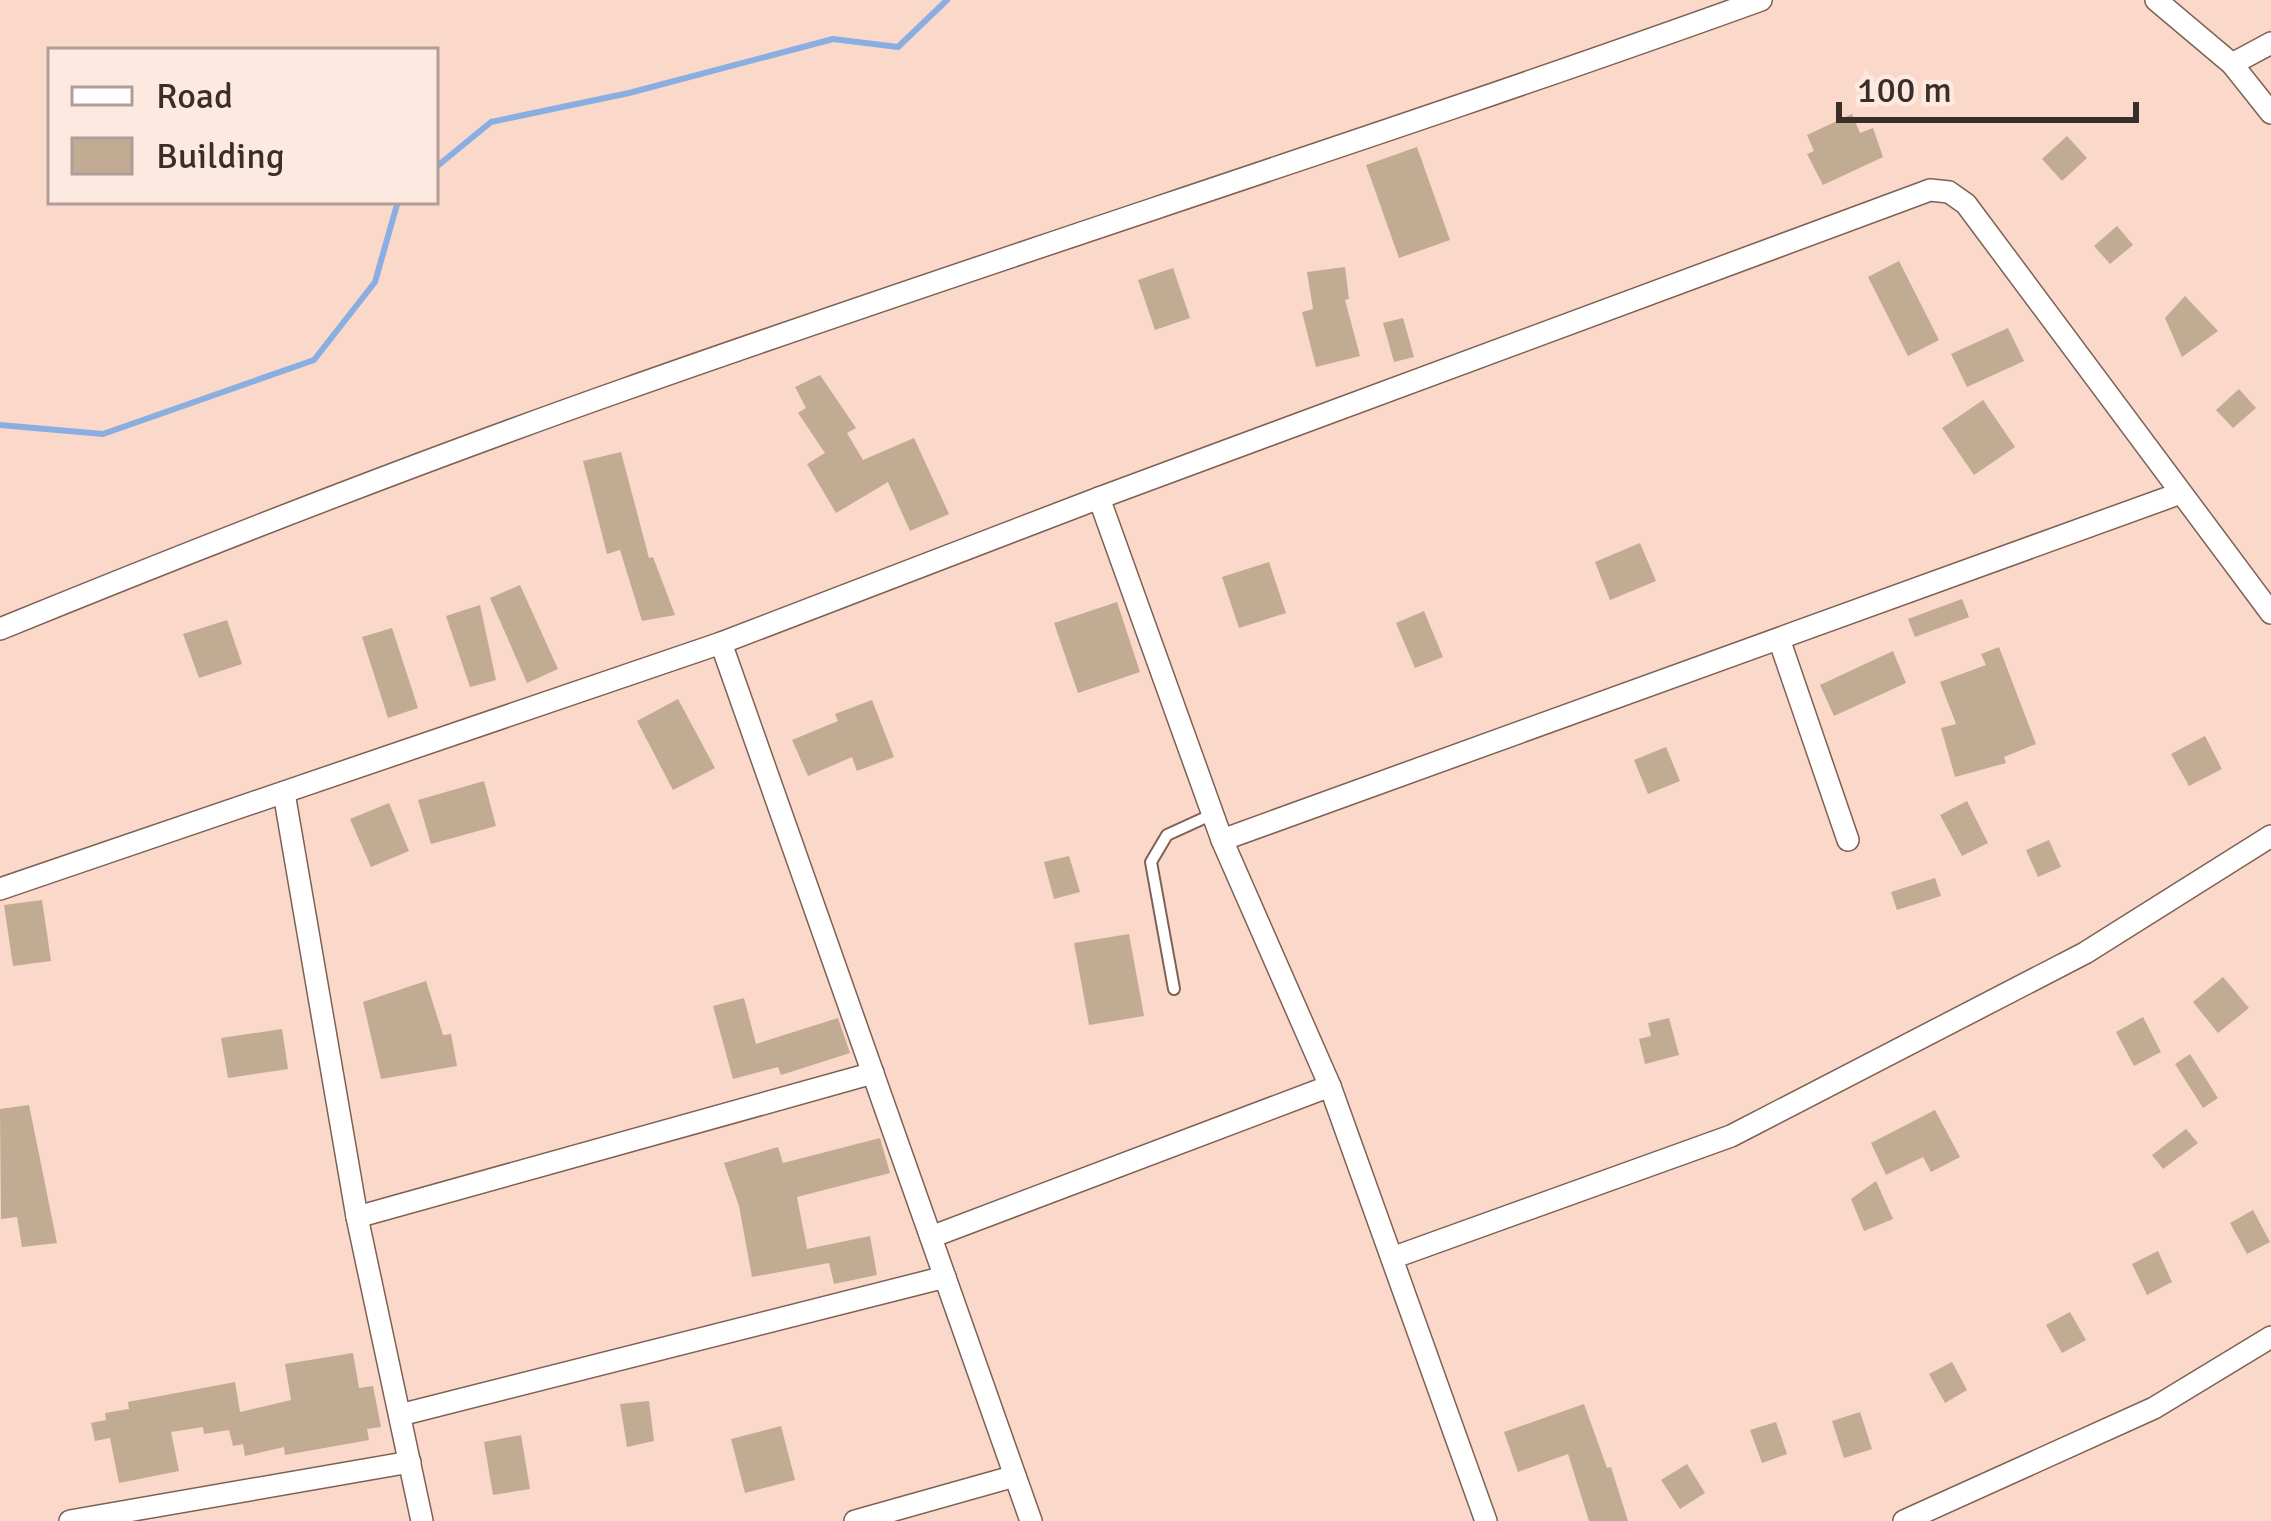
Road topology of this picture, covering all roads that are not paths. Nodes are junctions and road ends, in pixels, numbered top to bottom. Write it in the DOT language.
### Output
graph roads {
  1 [pos="1761,0"];
  2 [pos="2156,0"];
  3 [pos="2271,44"];
  4 [pos="2232,64"];
  5 [pos="2271,113"];
  6 [pos="2178,494"];
  7 [pos="1099,498"];
  8 [pos="2271,614"];
  9 [pos="0,628"];
  10 [pos="1779,639"];
  11 [pos="722,643"];
  12 [pos="284,793"];
  13 [pos="1213,814"];
  14 [pos="2271,836"];
  15 [pos="1222,840"];
  16 [pos="1848,840"];
  17 [pos="0,889"];
  18 [pos="1174,988"];
  19 [pos="873,1073"];
  20 [pos="1330,1086"];
  21 [pos="357,1216"];
  22 [pos="931,1237"];
  23 [pos="1392,1258"];
  24 [pos="945,1277"];
  25 [pos="2271,1337"];
  26 [pos="400,1415"];
  27 [pos="410,1462"];
  28 [pos="1016,1476"];
  29 [pos="70,1521"];
  30 [pos="422,1521"];
  31 [pos="855,1521"];
  32 [pos="1031,1521"];
  33 [pos="1486,1521"];
  34 [pos="1904,1521"];
  1 -- 9 [label="street"];
  2 -- 4 [label="street"];
  3 -- 4 [label="street"];
  4 -- 5 [label="street"];
  6 -- 7 [label="street"];
  6 -- 8 [label="street"];
  6 -- 10 [label="street"];
  7 -- 11 [label="street"];
  7 -- 13 [label="street"];
  10 -- 15 [label="street"];
  10 -- 16 [label="street"];
  11 -- 12 [label="street"];
  11 -- 19 [label="street"];
  12 -- 17 [label="street"];
  12 -- 21 [label="street"];
  13 -- 15 [label="street"];
  13 -- 18 [label="lane"];
  14 -- 23 [label="street"];
  15 -- 20 [label="street"];
  19 -- 21 [label="street"];
  19 -- 22 [label="street"];
  20 -- 22 [label="street"];
  20 -- 23 [label="street"];
  21 -- 26 [label="street"];
  22 -- 24 [label="street"];
  23 -- 33 [label="street"];
  24 -- 26 [label="street"];
  24 -- 28 [label="street"];
  25 -- 34 [label="street"];
  26 -- 27 [label="street"];
  27 -- 29 [label="street"];
  27 -- 30 [label="street"];
  28 -- 31 [label="street"];
  28 -- 32 [label="street"];
}
